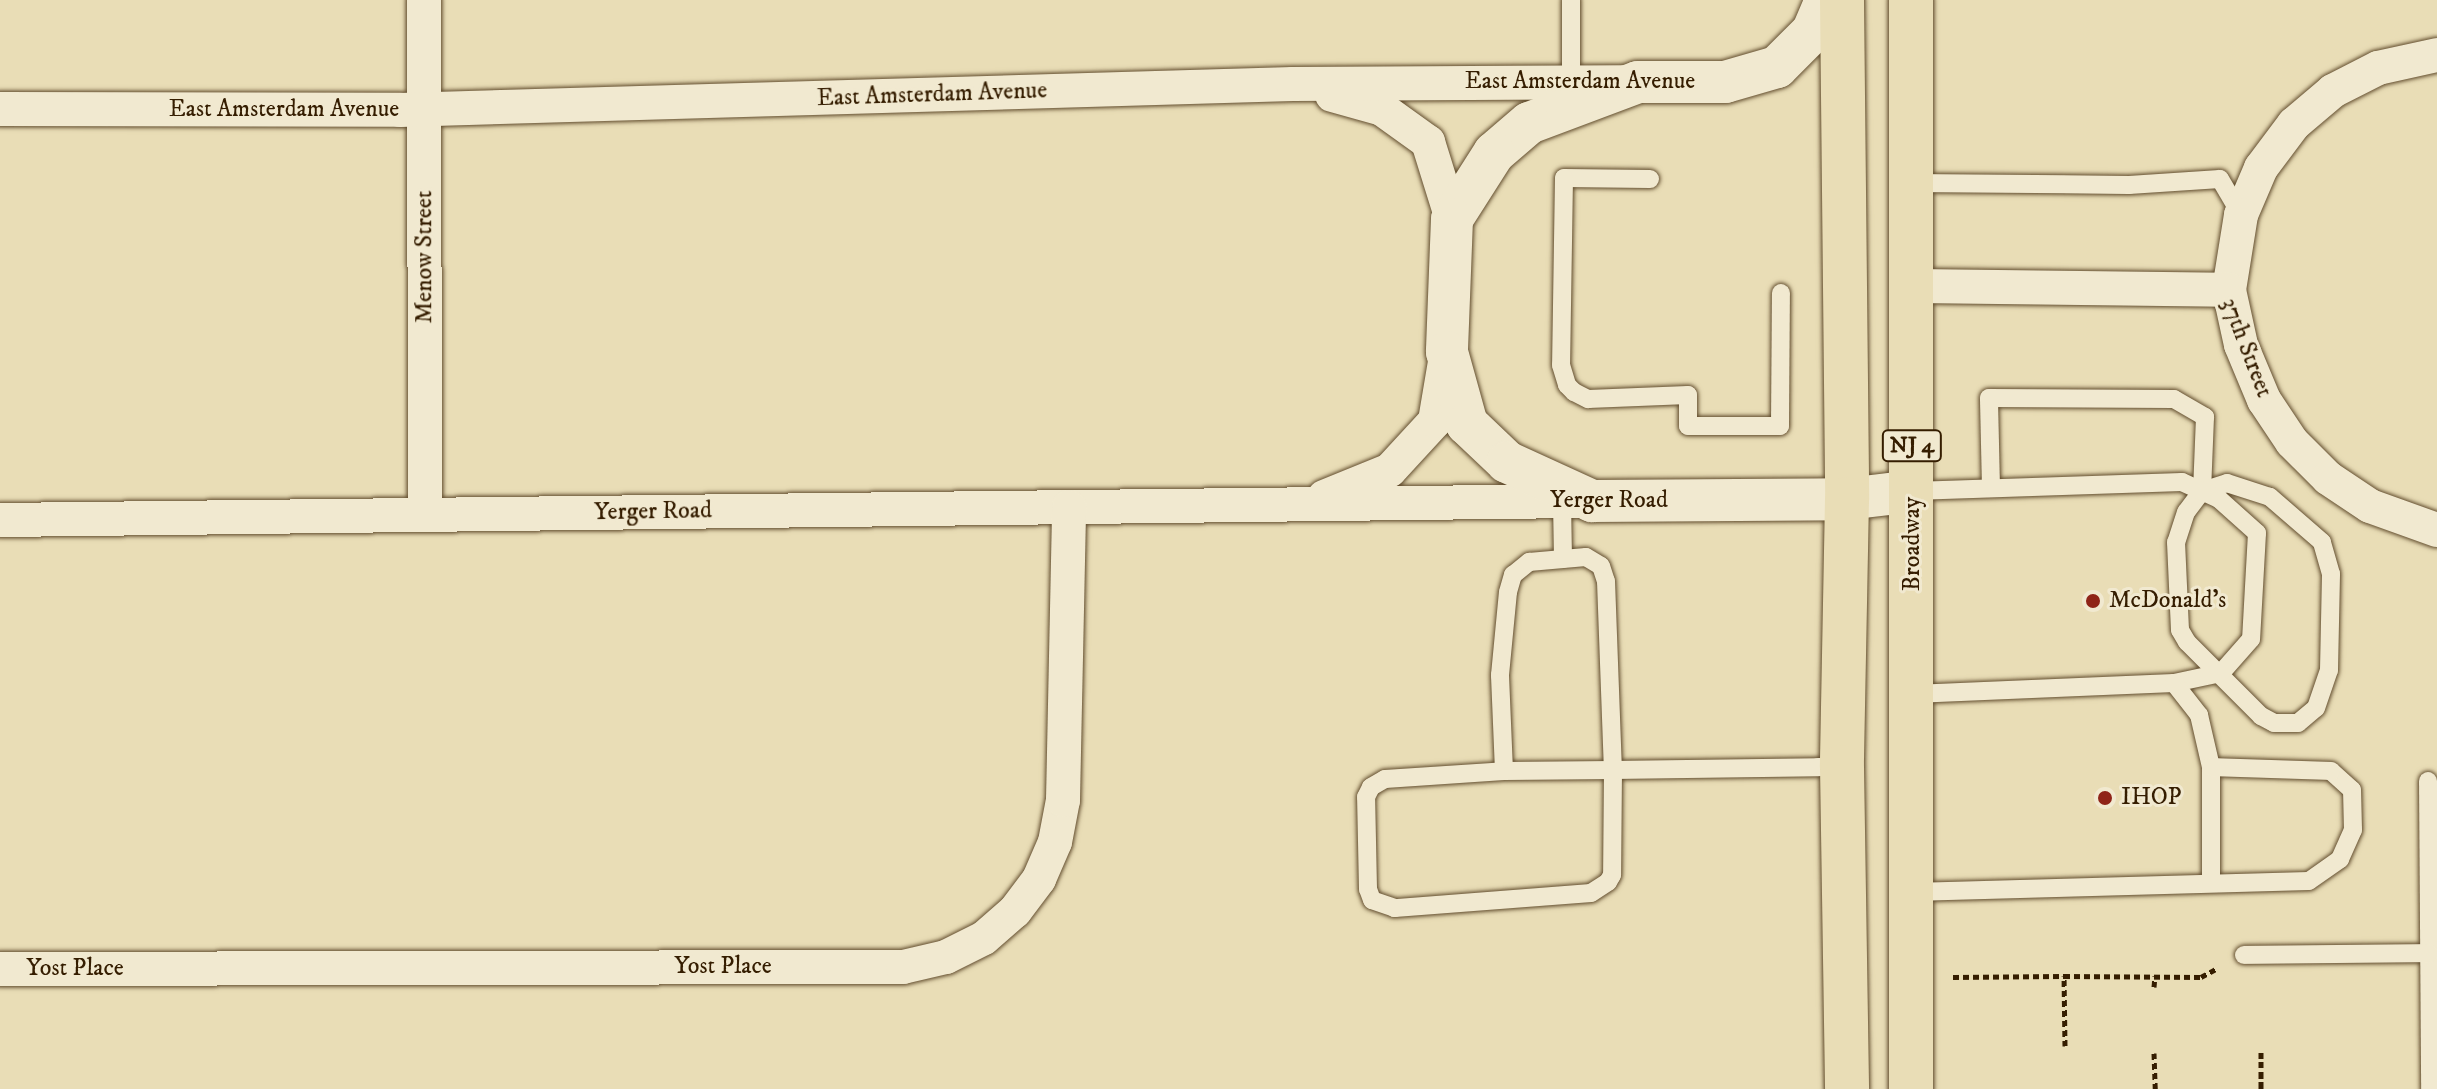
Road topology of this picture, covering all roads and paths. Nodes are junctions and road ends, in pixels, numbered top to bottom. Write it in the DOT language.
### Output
graph roads {
  1 [pos="424,0"];
  2 [pos="1571,0"];
  3 [pos="1826,0"];
  4 [pos="1842,0"];
  5 [pos="1911,0"];
  6 [pos="2437,55"];
  7 [pos="1571,82"];
  8 [pos="1638,82"];
  9 [pos="1293,84"];
  10 [pos="0,109"];
  11 [pos="424,110"];
  12 [pos="1650,179"];
  13 [pos="1910,183"];
  14 [pos="2241,215"];
  15 [pos="1452,219"];
  16 [pos="1912,286"];
  17 [pos="2229,290"];
  18 [pos="1781,293"];
  19 [pos="1447,352"];
  20 [pos="1991,488"];
  21 [pos="1913,491"];
  22 [pos="2202,491"];
  23 [pos="1847,499"];
  24 [pos="1577,501"];
  25 [pos="1305,505"];
  26 [pos="1069,507"];
  27 [pos="425,515"];
  28 [pos="0,520"];
  29 [pos="2437,530"];
  30 [pos="1563,559"];
  31 [pos="2221,673"];
  32 [pos="2174,683"];
  33 [pos="1913,694"];
  34 [pos="1842,767"];
  35 [pos="2211,767"];
  36 [pos="1613,770"];
  37 [pos="1504,771"];
  38 [pos="2428,781"];
  39 [pos="2211,883"];
  40 [pos="1912,892"];
  41 [pos="2429,953"];
  42 [pos="2244,955"];
  43 [pos="0,969"];
  44 [pos="2064,976"];
  45 [pos="2155,976"];
  46 [pos="1911,977"];
  47 [pos="2154,987"];
  48 [pos="2065,1046"];
  49 [pos="2261,1052"];
  50 [pos="2154,1053"];
  51 [pos="1915,1080"];
  52 [pos="1847,1089"];
  53 [pos="2155,1089"];
  54 [pos="2261,1089"];
  55 [pos="2430,1089"];
  1 -- 11 [label="street, Menow Street"];
  2 -- 7 [label="lane"];
  3 -- 8 [label="street, East Amsterdam Avenue"];
  4 -- 23 [label="main road, NJ 4"];
  5 -- 13 [label="main road, Broadway / NJ 4"];
  6 -- 14 [label="street"];
  7 -- 8 [label="street, East Amsterdam Avenue"];
  7 -- 9 [label="street, East Amsterdam Avenue"];
  8 -- 15 [label="street"];
  9 -- 11 [label="street, East Amsterdam Avenue"];
  9 -- 15 [label="street"];
  10 -- 11 [label="street, East Amsterdam Avenue"];
  11 -- 27 [label="street, Menow Street"];
  12 -- 18 [label="lane"];
  13 -- 14 [label="lane"];
  13 -- 16 [label="main road, Broadway / NJ 4"];
  14 -- 17 [label="street"];
  15 -- 19 [label="street"];
  16 -- 17 [label="street, 37th Street"];
  16 -- 21 [label="main road, Broadway / NJ 4"];
  17 -- 29 [label="street, 37th Street"];
  19 -- 24 [label="street"];
  19 -- 25 [label="street, Yerger Road"];
  20 -- 21 [label="lane"];
  20 -- 22 [label="lane"];
  20 -- 22 [label="lane"];
  21 -- 23 [label="street, Yerger Road"];
  21 -- 33 [label="main road, Broadway / NJ 4"];
  22 -- 31 [label="lane"];
  22 -- 31 [label="lane"];
  22 -- 31 [label="lane"];
  23 -- 24 [label="street, Yerger Road"];
  23 -- 34 [label="main road, NJ 4"];
  24 -- 25 [label="street, Yerger Road"];
  24 -- 30 [label="lane"];
  25 -- 26 [label="street, Yerger Road"];
  26 -- 27 [label="street, Yerger Road"];
  26 -- 43 [label="street, Yost Place"];
  27 -- 28 [label="street, Yerger Road"];
  30 -- 36 [label="lane"];
  30 -- 37 [label="lane"];
  31 -- 32 [label="lane"];
  32 -- 33 [label="lane"];
  32 -- 35 [label="lane"];
  33 -- 40 [label="main road, Broadway / NJ 4"];
  34 -- 36 [label="lane"];
  34 -- 52 [label="main road, NJ 4"];
  35 -- 39 [label="lane"];
  35 -- 39 [label="lane"];
  36 -- 37 [label="lane"];
  36 -- 37 [label="lane"];
  38 -- 41 [label="lane"];
  39 -- 40 [label="lane"];
  40 -- 46 [label="main road, Broadway / NJ 4"];
  41 -- 42 [label="lane"];
  41 -- 55 [label="lane"];
  42 -- 45 [label="path"];
  44 -- 45 [label="path"];
  44 -- 46 [label="path"];
  44 -- 48 [label="path"];
  45 -- 47 [label="path"];
  46 -- 51 [label="main road, Broadway / NJ 4"];
  49 -- 54 [label="path"];
  50 -- 53 [label="path"];
}
